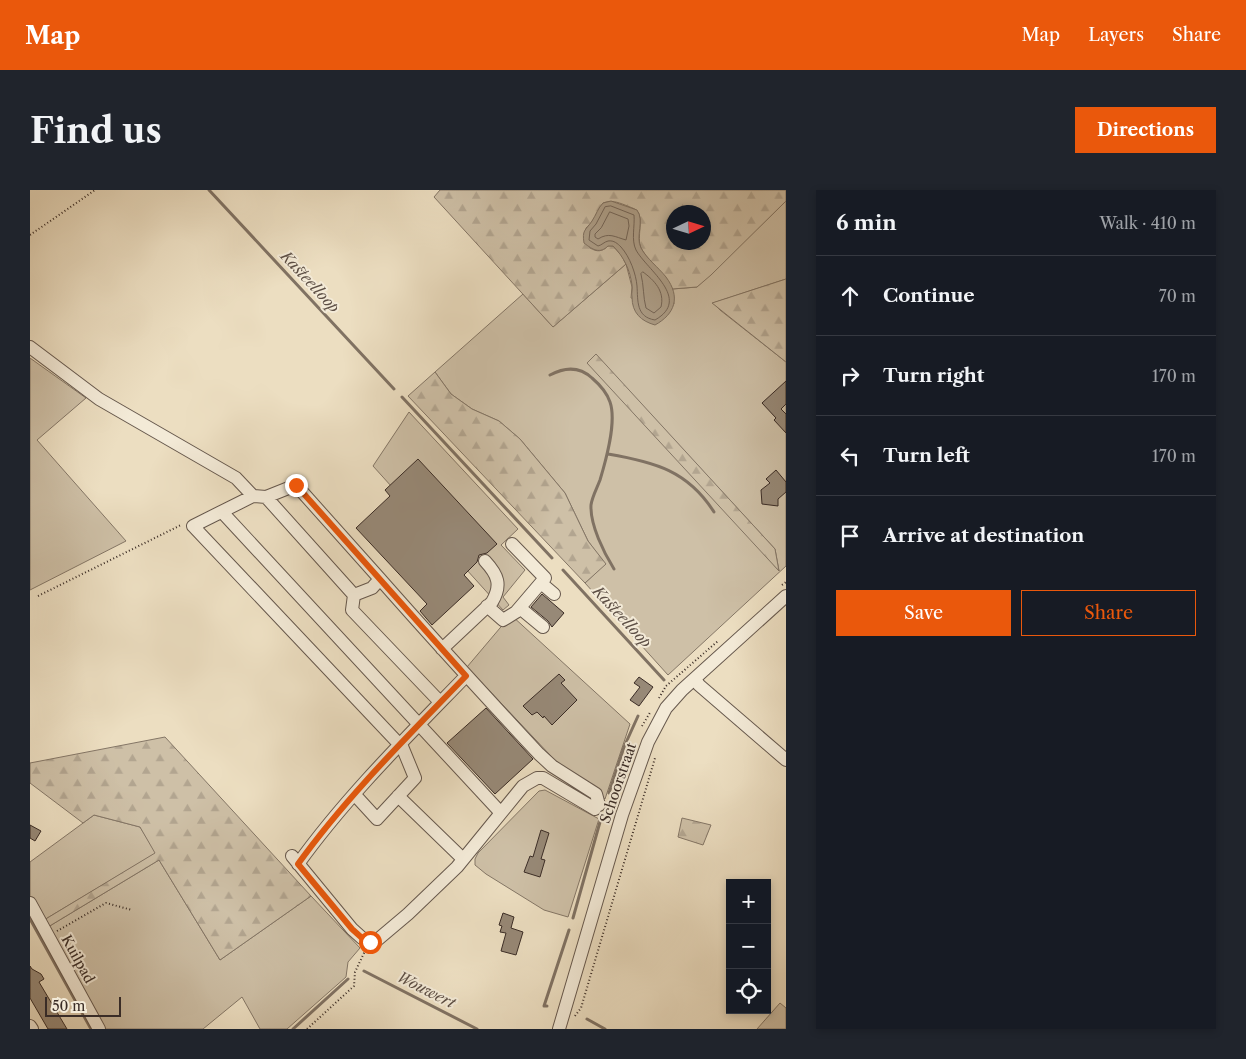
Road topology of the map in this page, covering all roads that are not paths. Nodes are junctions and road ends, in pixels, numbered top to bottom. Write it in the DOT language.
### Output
graph roads {
  1 [pos="30,347"];
  2 [pos="253,496"];
  3 [pos="266,497"];
  4 [pos="222,512"];
  5 [pos="512,544"];
  6 [pos="485,561"];
  7 [pos="380,579"];
  8 [pos="540,583"];
  9 [pos="554,594"];
  10 [pos="354,595"];
  11 [pos="786,596"];
  12 [pos="487,606"];
  13 [pos="520,608"];
  14 [pos="543,627"];
  15 [pos="442,649"];
  16 [pos="466,676"];
  17 [pos="695,679"];
  18 [pos="440,702"];
  19 [pos="419,725"];
  20 [pos="400,745"];
  21 [pos="786,760"];
  22 [pos="548,763"];
  23 [pos="541,778"];
  24 [pos="355,795"];
  25 [pos="398,796"];
  26 [pos="501,813"];
  27 [pos="463,859"];
  28 [pos="30,902"];
  29 [pos="99,1029"];
  30 [pos="559,1029"];
  1 -- 2 [label="street"];
  2 -- 3 [label="street"];
  2 -- 4 [label="street"];
  3 -- 7 [label="street"];
  3 -- 10 [label="street"];
  4 -- 19 [label="street"];
  4 -- 20 [label="street"];
  5 -- 8 [label="street"];
  6 -- 12 [label="street"];
  7 -- 10 [label="street"];
  7 -- 15 [label="street"];
  8 -- 9 [label="street"];
  8 -- 13 [label="street"];
  10 -- 18 [label="street"];
  11 -- 17 [label="street, Schoorstraat"];
  12 -- 13 [label="street"];
  12 -- 15 [label="street"];
  13 -- 14 [label="street"];
  15 -- 16 [label="street"];
  16 -- 18 [label="street"];
  16 -- 22 [label="street"];
  17 -- 21 [label="street"];
  17 -- 30 [label="street, Schoorstraat"];
  18 -- 19 [label="street"];
  19 -- 20 [label="street"];
  19 -- 26 [label="street"];
  20 -- 24 [label="street"];
  20 -- 25 [label="street"];
  22 -- 23 [label="street"];
  22 -- 23 [label="street"];
  23 -- 26 [label="street"];
  24 -- 25 [label="street"];
  24 -- 27 [label="street"];
  25 -- 27 [label="street"];
  26 -- 27 [label="street"];
  28 -- 29 [label="street, Kuilpad"];
}
